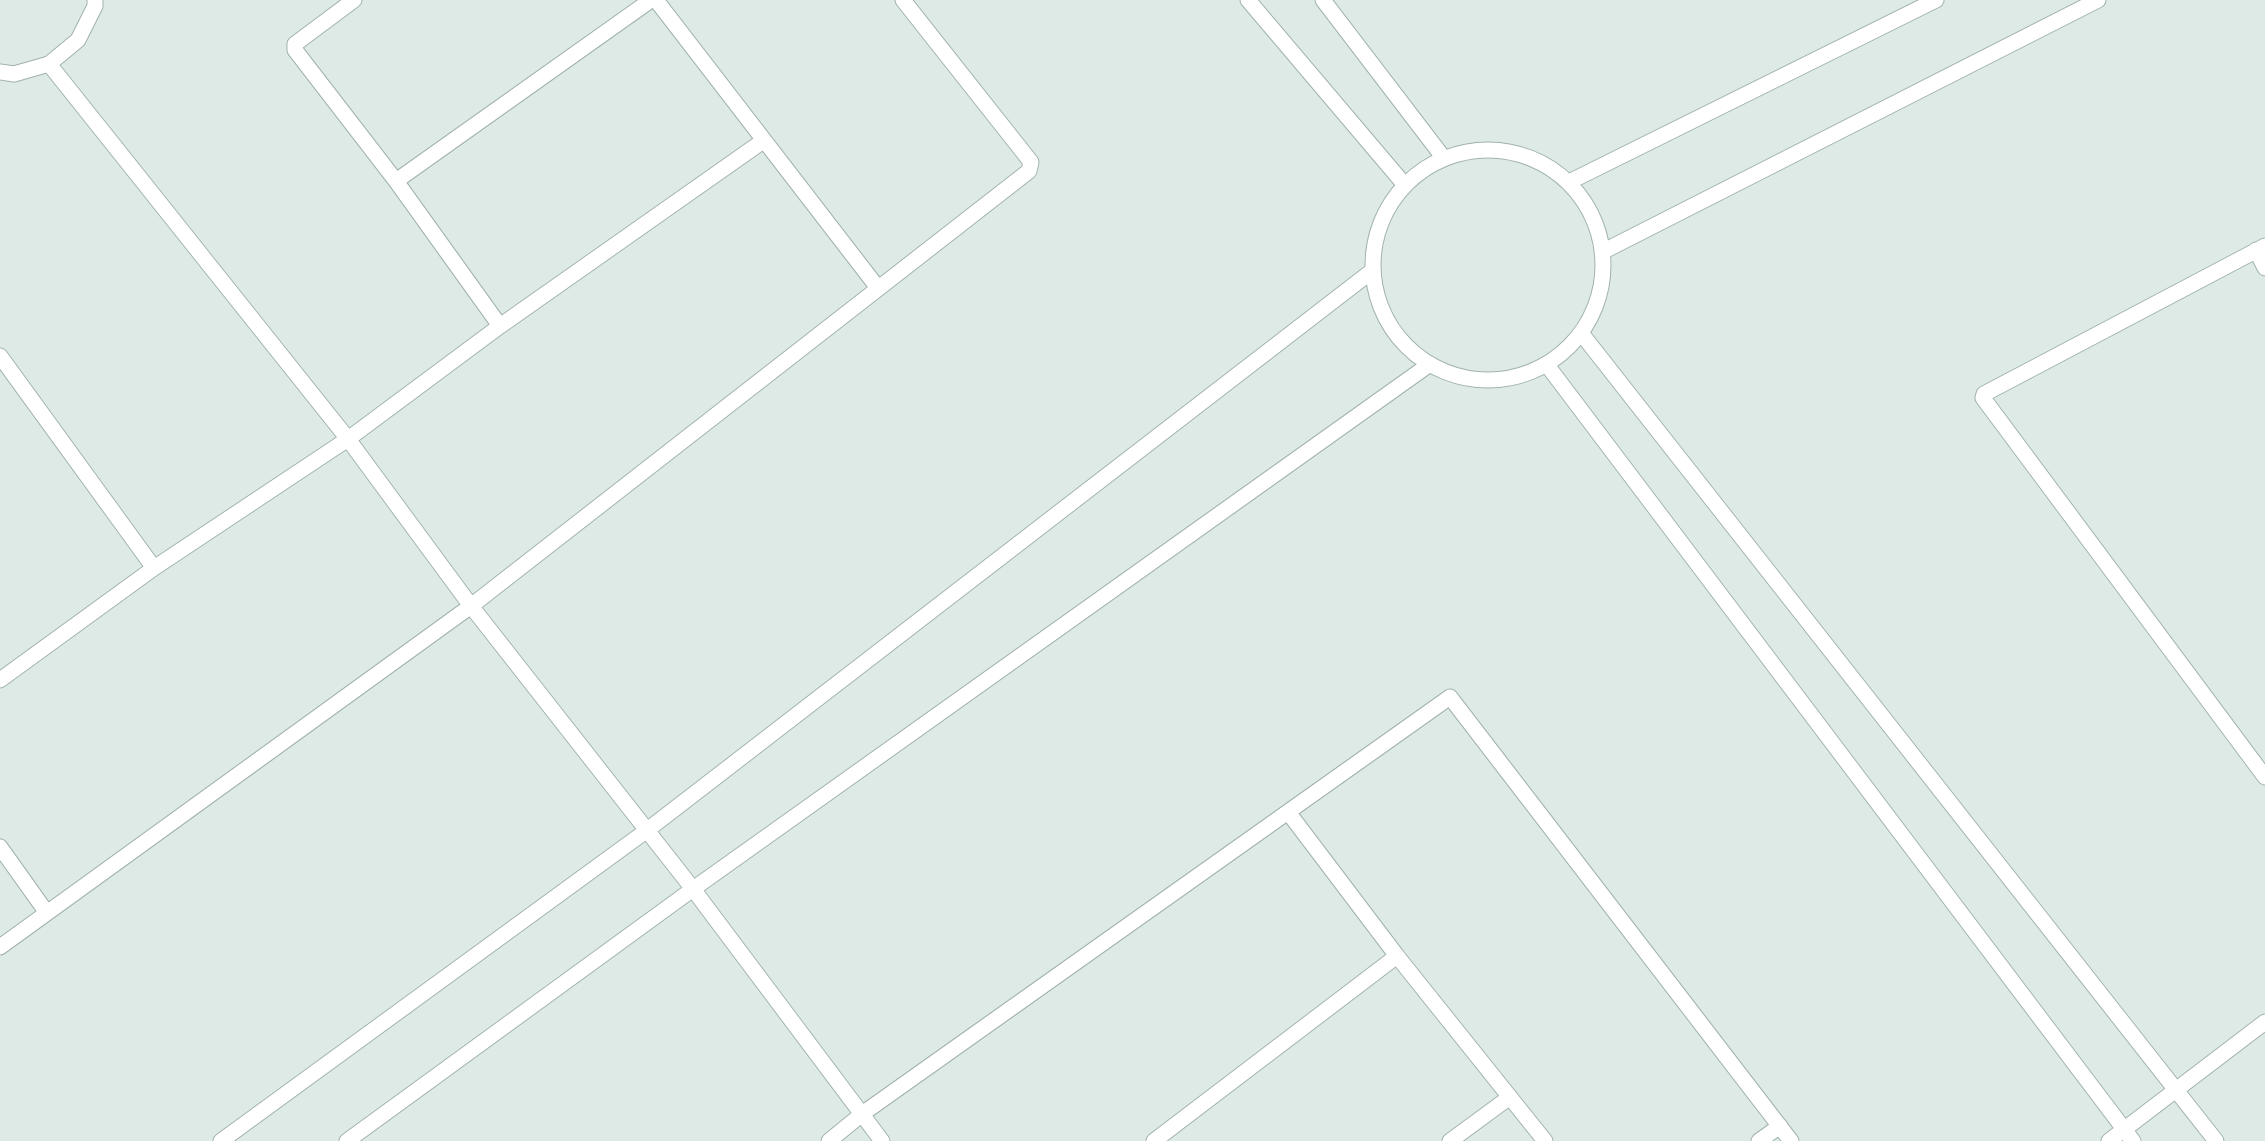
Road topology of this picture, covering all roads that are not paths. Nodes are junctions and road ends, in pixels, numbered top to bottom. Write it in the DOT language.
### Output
graph roads {
  1 [pos="95,0"];
  2 [pos="354,0"];
  3 [pos="651,0"];
  4 [pos="656,0"];
  5 [pos="903,0"];
  6 [pos="1248,0"];
  7 [pos="1323,0"];
  8 [pos="1936,0"];
  9 [pos="2098,0"];
  10 [pos="49,64"];
  11 [pos="0,72"];
  12 [pos="763,141"];
  13 [pos="1443,157"];
  14 [pos="396,181"];
  15 [pos="1569,182"];
  16 [pos="1404,184"];
  17 [pos="2260,248"];
  18 [pos="1602,252"];
  19 [pos="2265,268"];
  20 [pos="1372,271"];
  21 [pos="878,288"];
  22 [pos="500,326"];
  23 [pos="1581,333"];
  24 [pos="0,356"];
  25 [pos="1430,364"];
  26 [pos="1547,365"];
  27 [pos="348,438"];
  28 [pos="154,568"];
  29 [pos="471,606"];
  30 [pos="0,680"];
  31 [pos="2263,769"];
  32 [pos="1288,812"];
  33 [pos="646,831"];
  34 [pos="0,847"];
  35 [pos="693,889"];
  36 [pos="47,913"];
  37 [pos="0,947"];
  38 [pos="1398,956"];
  39 [pos="2265,1022"];
  40 [pos="2176,1090"];
  41 [pos="1510,1097"];
  42 [pos="862,1114"];
  43 [pos="1780,1126"];
  44 [pos="2129,1135"];
  45 [pos="221,1141"];
  46 [pos="347,1141"];
  47 [pos="828,1141"];
  48 [pos="882,1141"];
  49 [pos="1154,1141"];
  50 [pos="1450,1141"];
  51 [pos="1545,1141"];
  52 [pos="1759,1141"];
  53 [pos="1792,1141"];
  54 [pos="2109,1141"];
  55 [pos="2216,1141"];
  1 -- 10 [label="street"];
  2 -- 14 [label="street"];
  3 -- 14 [label="street"];
  4 -- 12 [label="street"];
  5 -- 21 [label="street"];
  6 -- 16 [label="street"];
  7 -- 13 [label="street"];
  8 -- 15 [label="street"];
  9 -- 18 [label="street"];
  10 -- 11 [label="street"];
  10 -- 27 [label="street"];
  12 -- 21 [label="street"];
  12 -- 22 [label="street"];
  13 -- 15 [label="street"];
  13 -- 16 [label="street"];
  14 -- 22 [label="street"];
  15 -- 18 [label="street"];
  16 -- 20 [label="street"];
  17 -- 19 [label="street"];
  17 -- 31 [label="street"];
  18 -- 23 [label="street"];
  20 -- 25 [label="street"];
  20 -- 33 [label="street"];
  21 -- 29 [label="street"];
  22 -- 27 [label="street"];
  23 -- 26 [label="street"];
  23 -- 40 [label="street"];
  24 -- 28 [label="street"];
  25 -- 26 [label="street"];
  25 -- 35 [label="street"];
  26 -- 44 [label="street"];
  27 -- 28 [label="street"];
  27 -- 29 [label="street"];
  28 -- 30 [label="street"];
  29 -- 33 [label="street"];
  29 -- 36 [label="street"];
  32 -- 38 [label="street"];
  32 -- 42 [label="street"];
  32 -- 43 [label="street"];
  33 -- 35 [label="street"];
  33 -- 45 [label="street"];
  34 -- 36 [label="street"];
  35 -- 42 [label="street"];
  35 -- 46 [label="street"];
  36 -- 37 [label="street"];
  38 -- 41 [label="street"];
  38 -- 49 [label="street"];
  39 -- 40 [label="street"];
  40 -- 44 [label="street"];
  40 -- 55 [label="street"];
  41 -- 50 [label="street"];
  41 -- 51 [label="street"];
  42 -- 47 [label="street"];
  42 -- 48 [label="street"];
  43 -- 52 [label="street"];
  43 -- 53 [label="street"];
  44 -- 54 [label="street"];
}
